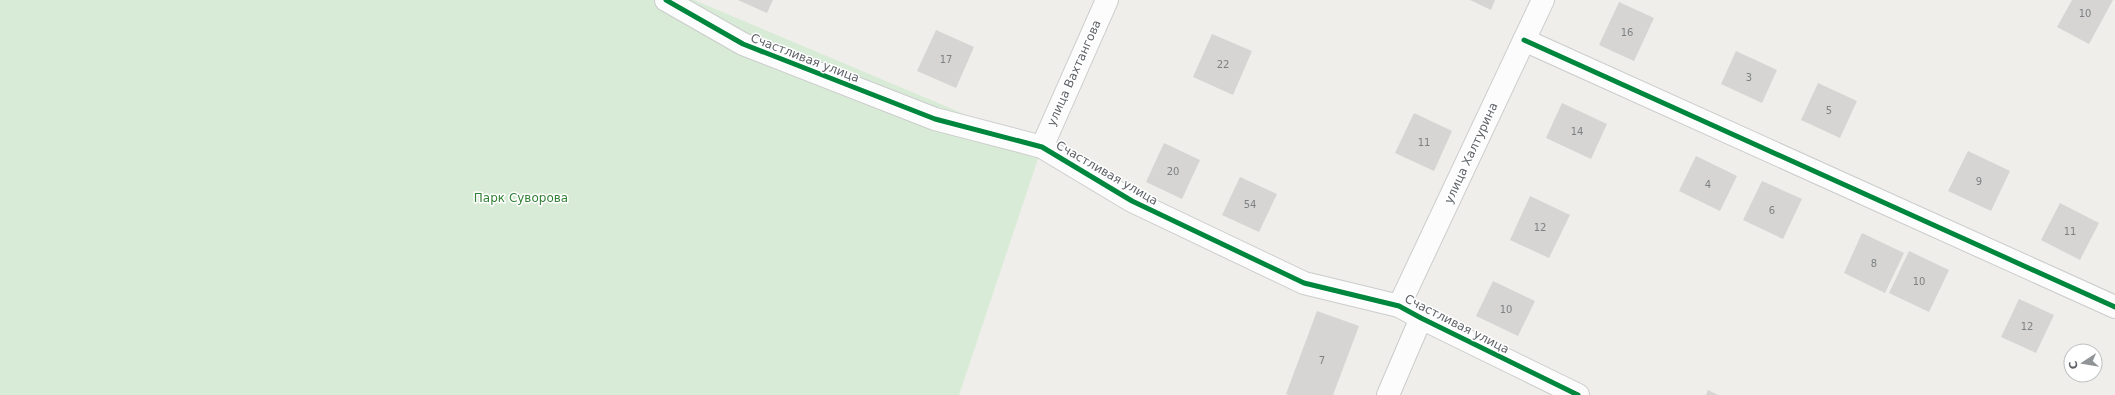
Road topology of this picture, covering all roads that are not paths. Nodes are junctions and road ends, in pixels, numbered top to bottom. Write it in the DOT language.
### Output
graph roads {
  1 [pos="666,0"];
  2 [pos="1107,0"];
  3 [pos="1543,0"];
  4 [pos="1524,40"];
  5 [pos="1042,147"];
  6 [pos="1399,306"];
  7 [pos="2115,307"];
  8 [pos="1421,318"];
  9 [pos="1388,395"];
  10 [pos="1578,395"];
  1 -- 5 [label="street, Счастливая улица"];
  2 -- 5 [label="street, улица Вахтангова"];
  3 -- 4 [label="street, улица Халтурина"];
  4 -- 6 [label="street, улица Халтурина"];
  4 -- 7 [label="street"];
  5 -- 6 [label="street, Счастливая улица"];
  6 -- 8 [label="street, Счастливая улица"];
  8 -- 9 [label="street"];
  8 -- 10 [label="street, Счастливая улица"];
}
